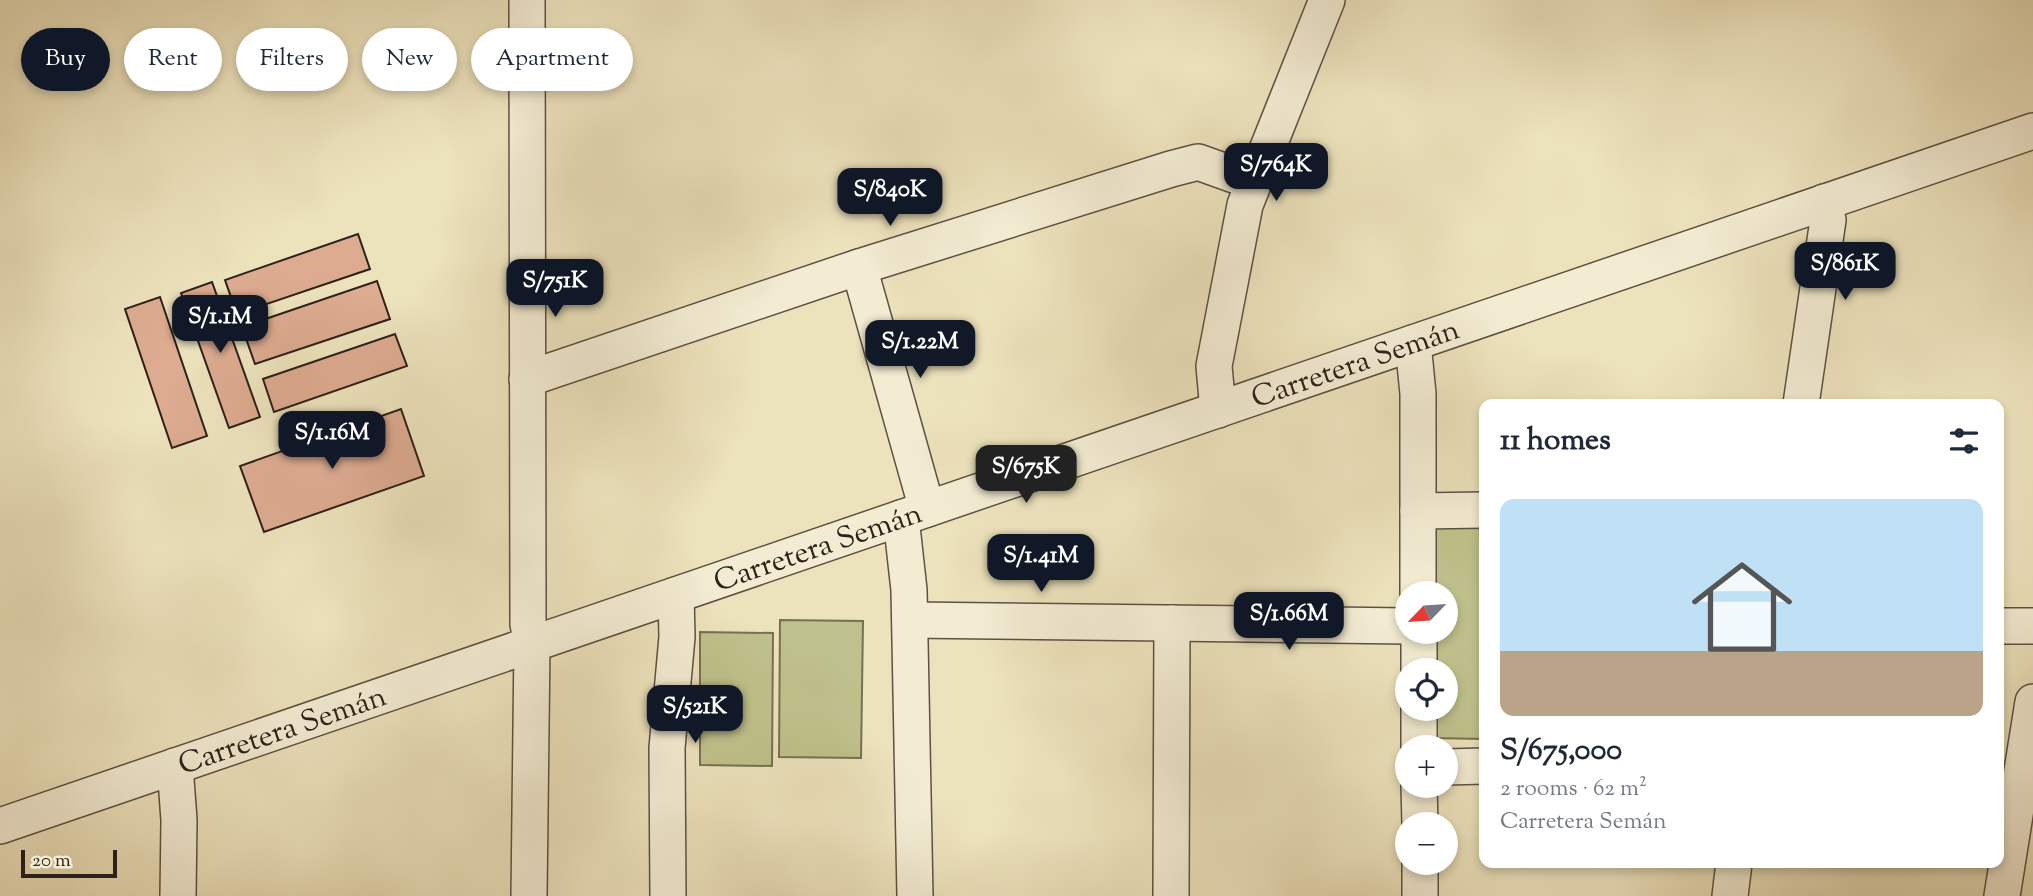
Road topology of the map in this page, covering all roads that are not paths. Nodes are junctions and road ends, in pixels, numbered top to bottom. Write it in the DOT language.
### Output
graph roads {
  1 [pos="527,0"];
  2 [pos="1327,0"];
  3 [pos="2033,131"];
  4 [pos="1254,182"];
  5 [pos="1824,202"];
  6 [pos="859,267"];
  7 [pos="1413,343"];
  8 [pos="527,379"];
  9 [pos="1802,399"];
  10 [pos="1218,410"];
  11 [pos="1479,510"];
  12 [pos="1418,511"];
  13 [pos="914,514"];
  14 [pos="1418,581"];
  15 [pos="676,595"];
  16 [pos="909,620"];
  17 [pos="1172,623"];
  18 [pos="1395,626"];
  19 [pos="2004,626"];
  20 [pos="2033,626"];
  21 [pos="532,644"];
  22 [pos="2033,702"];
  23 [pos="175,766"];
  24 [pos="1479,766"];
  25 [pos="1458,767"];
  26 [pos="0,826"];
  27 [pos="1733,868"];
  28 [pos="1420,875"];
  29 [pos="178,896"];
  30 [pos="529,896"];
  31 [pos="668,896"];
  32 [pos="915,896"];
  33 [pos="1171,896"];
  34 [pos="1420,896"];
  35 [pos="1730,896"];
  36 [pos="2002,896"];
  1 -- 8 [label="street"];
  2 -- 4 [label="street"];
  3 -- 5 [label="street, Carretera Semán"];
  4 -- 6 [label="street"];
  4 -- 10 [label="street"];
  5 -- 7 [label="street, Carretera Semán"];
  5 -- 9 [label="street"];
  6 -- 8 [label="street"];
  6 -- 13 [label="street"];
  7 -- 10 [label="street, Carretera Semán"];
  7 -- 12 [label="street"];
  8 -- 21 [label="street"];
  10 -- 13 [label="street, Carretera Semán"];
  11 -- 12 [label="street"];
  12 -- 14 [label="street"];
  13 -- 15 [label="street, Carretera Semán"];
  13 -- 16 [label="street"];
  15 -- 21 [label="street, Carretera Semán"];
  15 -- 31 [label="street"];
  16 -- 17 [label="street"];
  16 -- 32 [label="street"];
  17 -- 18 [label="street"];
  17 -- 33 [label="street"];
  19 -- 20 [label="street"];
  21 -- 23 [label="street, Carretera Semán"];
  21 -- 30 [label="street"];
  22 -- 36 [label="street"];
  23 -- 26 [label="street, Carretera Semán"];
  23 -- 29 [label="street"];
  24 -- 25 [label="street"];
  27 -- 35 [label="street"];
  28 -- 34 [label="street"];
}
